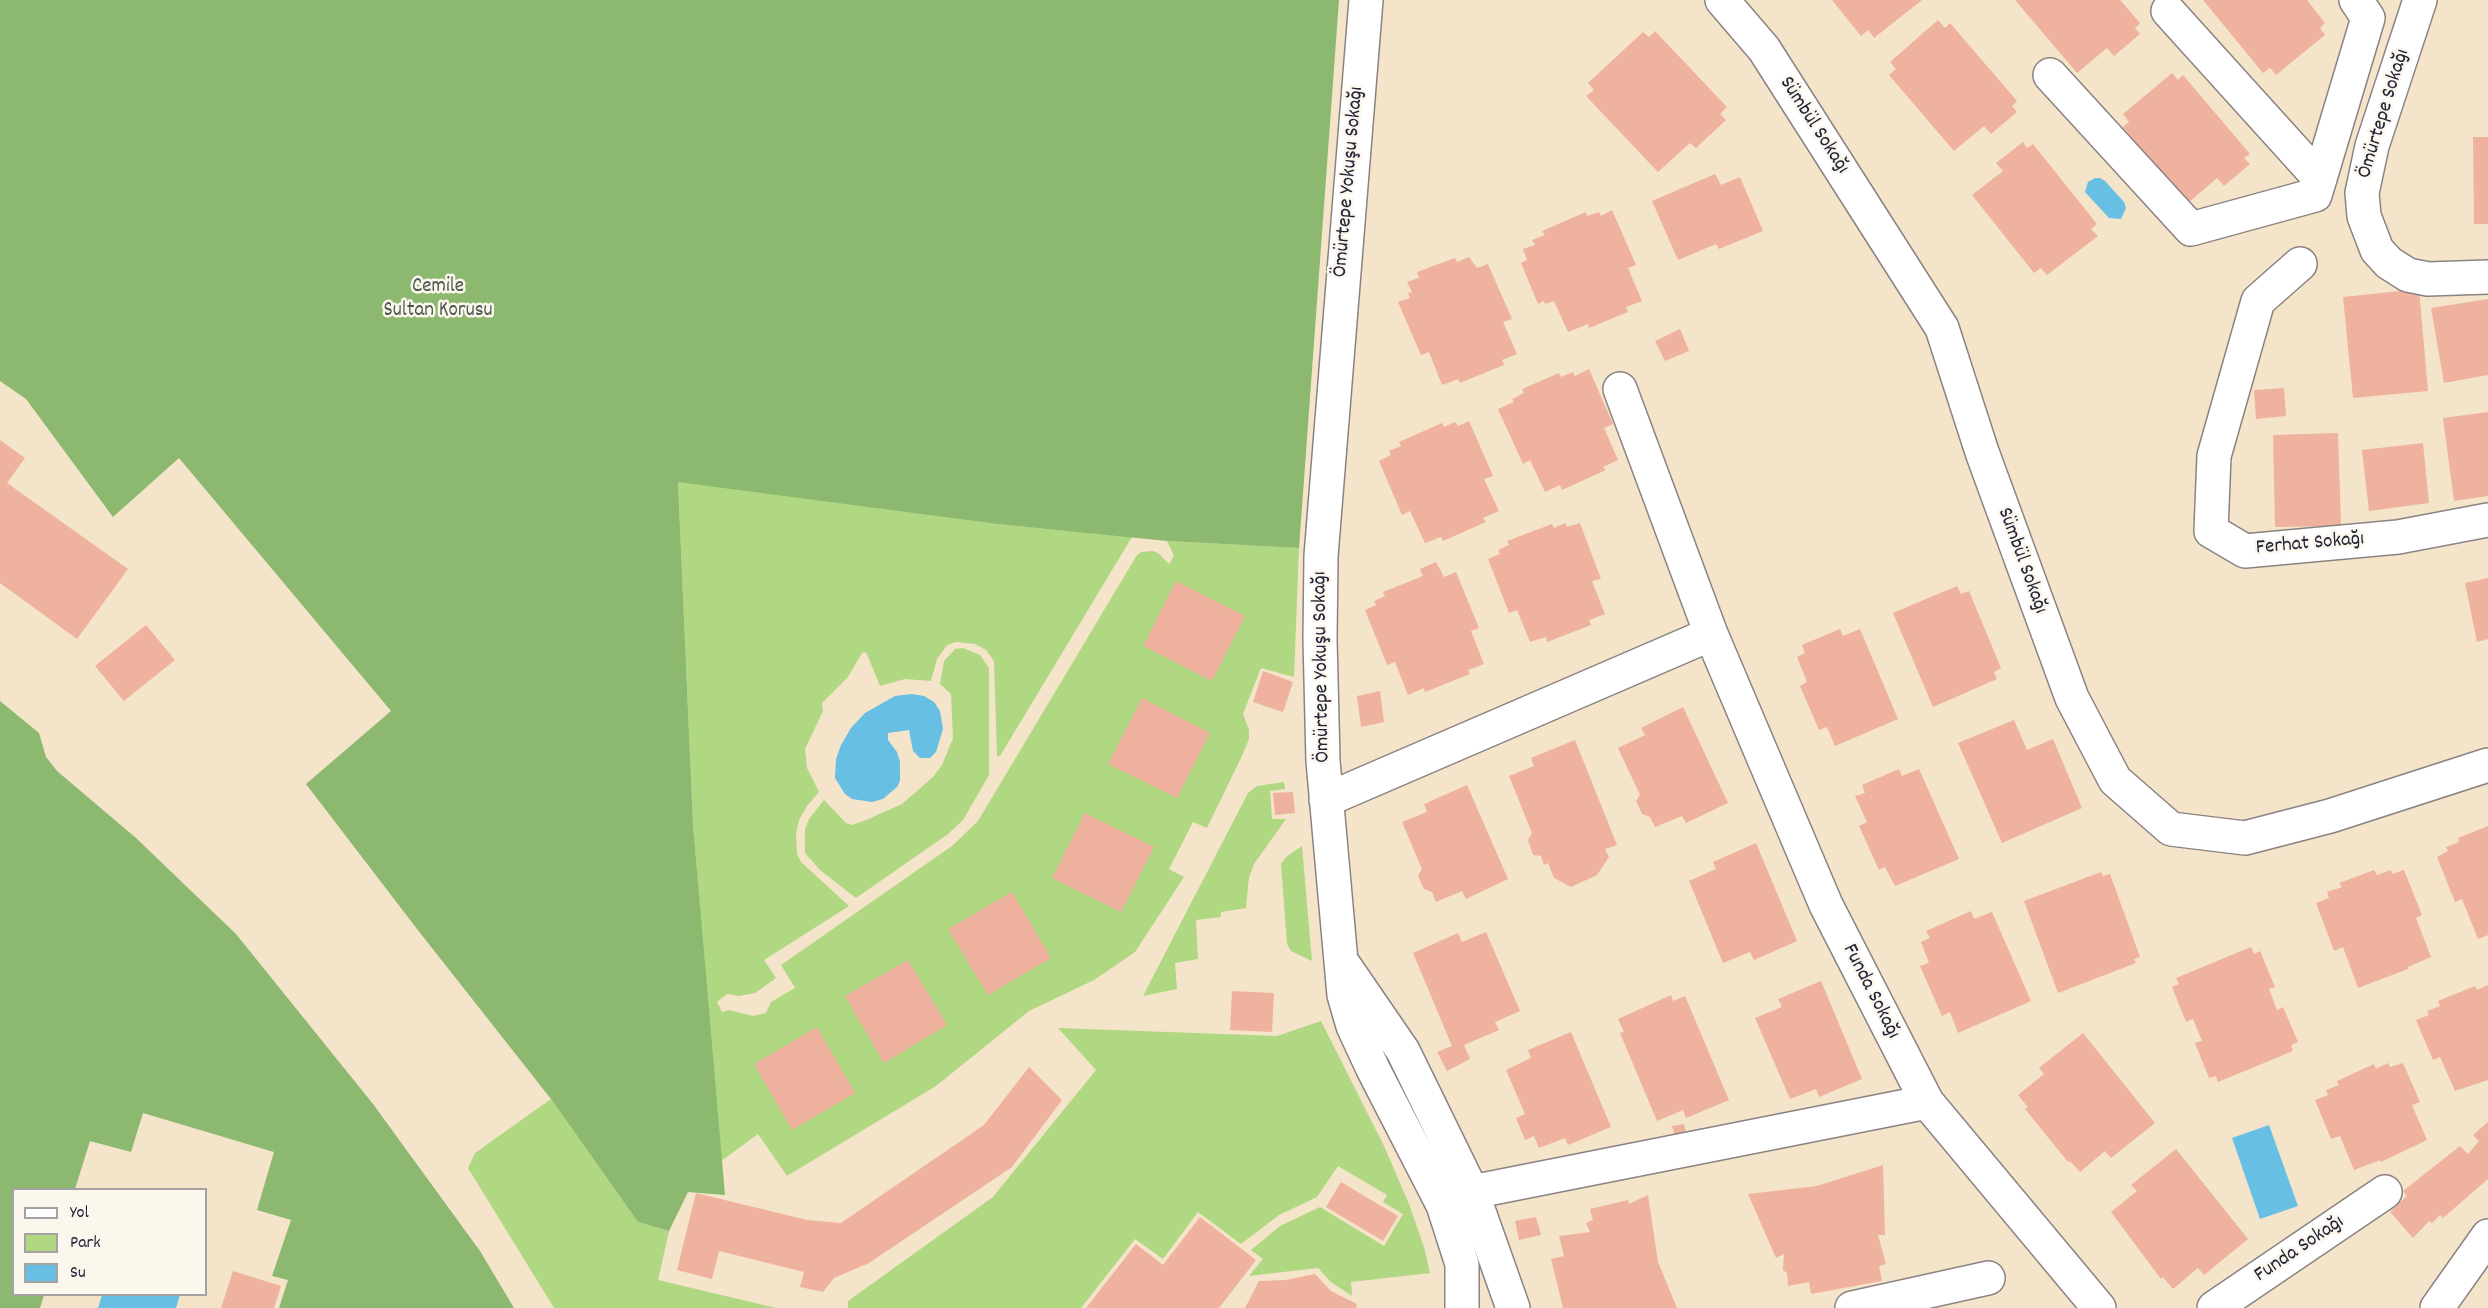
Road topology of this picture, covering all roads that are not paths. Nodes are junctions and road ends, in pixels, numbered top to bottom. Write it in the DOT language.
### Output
graph roads {
  1 [pos="1366,0"];
  2 [pos="1722,0"];
  3 [pos="2356,0"];
  4 [pos="2420,0"];
  5 [pos="2168,11"];
  6 [pos="2050,75"];
  7 [pos="2320,179"];
  8 [pos="2300,264"];
  9 [pos="2488,277"];
  10 [pos="1620,389"];
  11 [pos="2488,520"];
  12 [pos="1711,634"];
  13 [pos="2488,765"];
  14 [pos="1326,800"];
  15 [pos="1339,958"];
  16 [pos="1927,1102"];
  17 [pos="1472,1192"];
  18 [pos="2385,1192"];
  19 [pos="2488,1236"];
  20 [pos="1988,1278"];
  21 [pos="1462,1308"];
  22 [pos="1513,1308"];
  23 [pos="1852,1308"];
  24 [pos="2099,1308"];
  25 [pos="2214,1308"];
  26 [pos="2437,1308"];
  1 -- 14 [label="street, Ömürtepe Yokuşu Sokağı"];
  2 -- 13 [label="street, Sümbül Sokağı"];
  3 -- 7 [label="street"];
  4 -- 9 [label="street, Ömürtepe Sokağı"];
  5 -- 7 [label="street"];
  6 -- 7 [label="street"];
  8 -- 11 [label="street, Ferhat Sokağı"];
  10 -- 12 [label="street, Funda Sokağı"];
  12 -- 14 [label="street"];
  12 -- 16 [label="street, Funda Sokağı"];
  14 -- 15 [label="street, Ömürtepe Yokuşu Sokağı"];
  15 -- 17 [label="street"];
  15 -- 21 [label="street, Ömürtepe Yokuşu Sokağı"];
  16 -- 17 [label="street"];
  16 -- 24 [label="street, Funda Sokağı"];
  17 -- 22 [label="street"];
  18 -- 25 [label="street, Funda Sokağı"];
  19 -- 26 [label="street"];
  20 -- 23 [label="street"];
}
